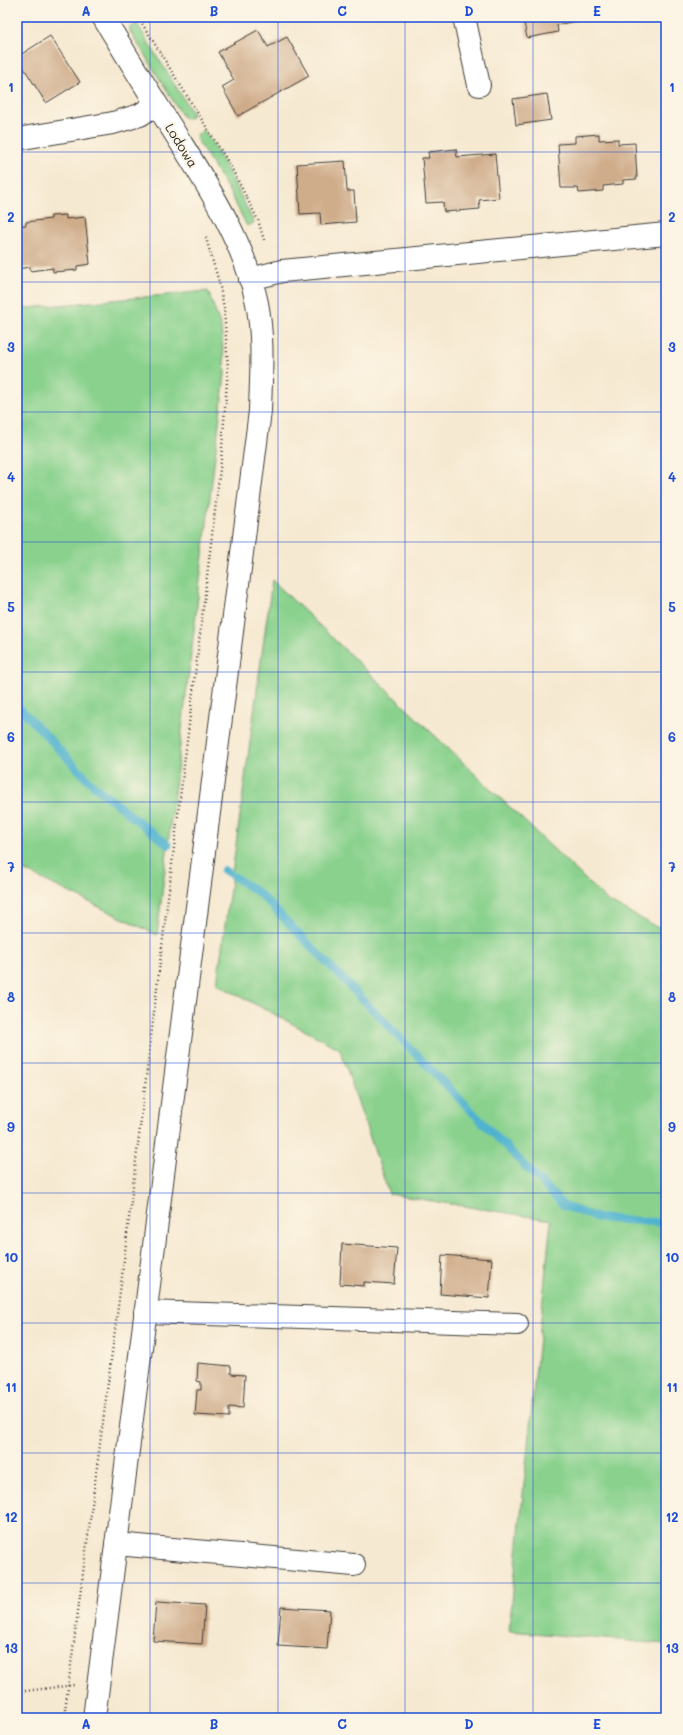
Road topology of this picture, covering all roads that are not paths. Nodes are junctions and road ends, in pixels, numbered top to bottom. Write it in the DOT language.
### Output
graph roads {
  1 [pos="103,17"];
  2 [pos="464,17"];
  3 [pos="479,85"];
  4 [pos="156,104"];
  5 [pos="17,139"];
  6 [pos="666,234"];
  7 [pos="250,279"];
  8 [pos="145,1312"];
  9 [pos="518,1324"];
  10 [pos="116,1544"];
  11 [pos="354,1565"];
  12 [pos="94,1718"];
  1 -- 4 [label="street, Lodowa"];
  2 -- 3 [label="street"];
  4 -- 5 [label="street"];
  4 -- 7 [label="street, Lodowa"];
  6 -- 7 [label="street"];
  7 -- 8 [label="street, Lodowa"];
  8 -- 9 [label="street"];
  8 -- 10 [label="street, Lodowa"];
  10 -- 11 [label="street"];
  10 -- 12 [label="street, Lodowa"];
}
